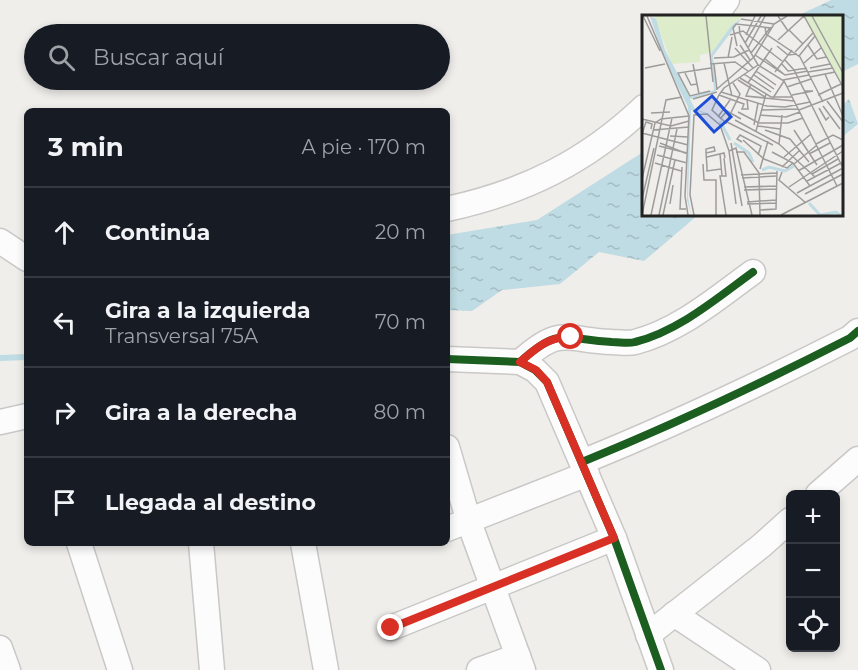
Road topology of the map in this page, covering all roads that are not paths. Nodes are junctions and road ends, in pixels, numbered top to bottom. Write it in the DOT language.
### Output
graph roads {
  1 [pos="727,0"];
  2 [pos="716,15"];
  3 [pos="642,109"];
  4 [pos="450,208"];
  5 [pos="0,242"];
  6 [pos="24,257"];
  7 [pos="753,272"];
  8 [pos="858,331"];
  9 [pos="450,359"];
  10 [pos="528,366"];
  11 [pos="24,417"];
  12 [pos="0,422"];
  13 [pos="858,459"];
  14 [pos="450,468"];
  15 [pos="584,468"];
  16 [pos="824,490"];
  17 [pos="786,523"];
  18 [pos="458,525"];
  19 [pos="614,538"];
  20 [pos="80,546"];
  21 [pos="201,546"];
  22 [pos="304,546"];
  23 [pos="493,587"];
  24 [pos="674,614"];
  25 [pos="391,628"];
  26 [pos="648,635"];
  27 [pos="0,648"];
  28 [pos="521,663"];
  29 [pos="9,670"];
  30 [pos="120,670"];
  31 [pos="212,670"];
  32 [pos="326,670"];
  33 [pos="479,670"];
  34 [pos="659,670"];
  35 [pos="758,670"];
  1 -- 2 [label="street"];
  3 -- 4 [label="street"];
  5 -- 6 [label="street"];
  7 -- 10 [label="street"];
  8 -- 15 [label="street"];
  9 -- 10 [label="street"];
  10 -- 15 [label="street"];
  11 -- 12 [label="street"];
  13 -- 16 [label="street"];
  14 -- 18 [label="street"];
  15 -- 18 [label="street"];
  15 -- 19 [label="street"];
  17 -- 24 [label="street"];
  18 -- 23 [label="street"];
  19 -- 23 [label="street"];
  19 -- 26 [label="street"];
  20 -- 30 [label="street"];
  21 -- 31 [label="street"];
  22 -- 32 [label="street"];
  23 -- 25 [label="street"];
  23 -- 28 [label="street"];
  24 -- 26 [label="street"];
  24 -- 35 [label="street"];
  26 -- 34 [label="street"];
  27 -- 29 [label="street"];
  28 -- 33 [label="street"];
}
